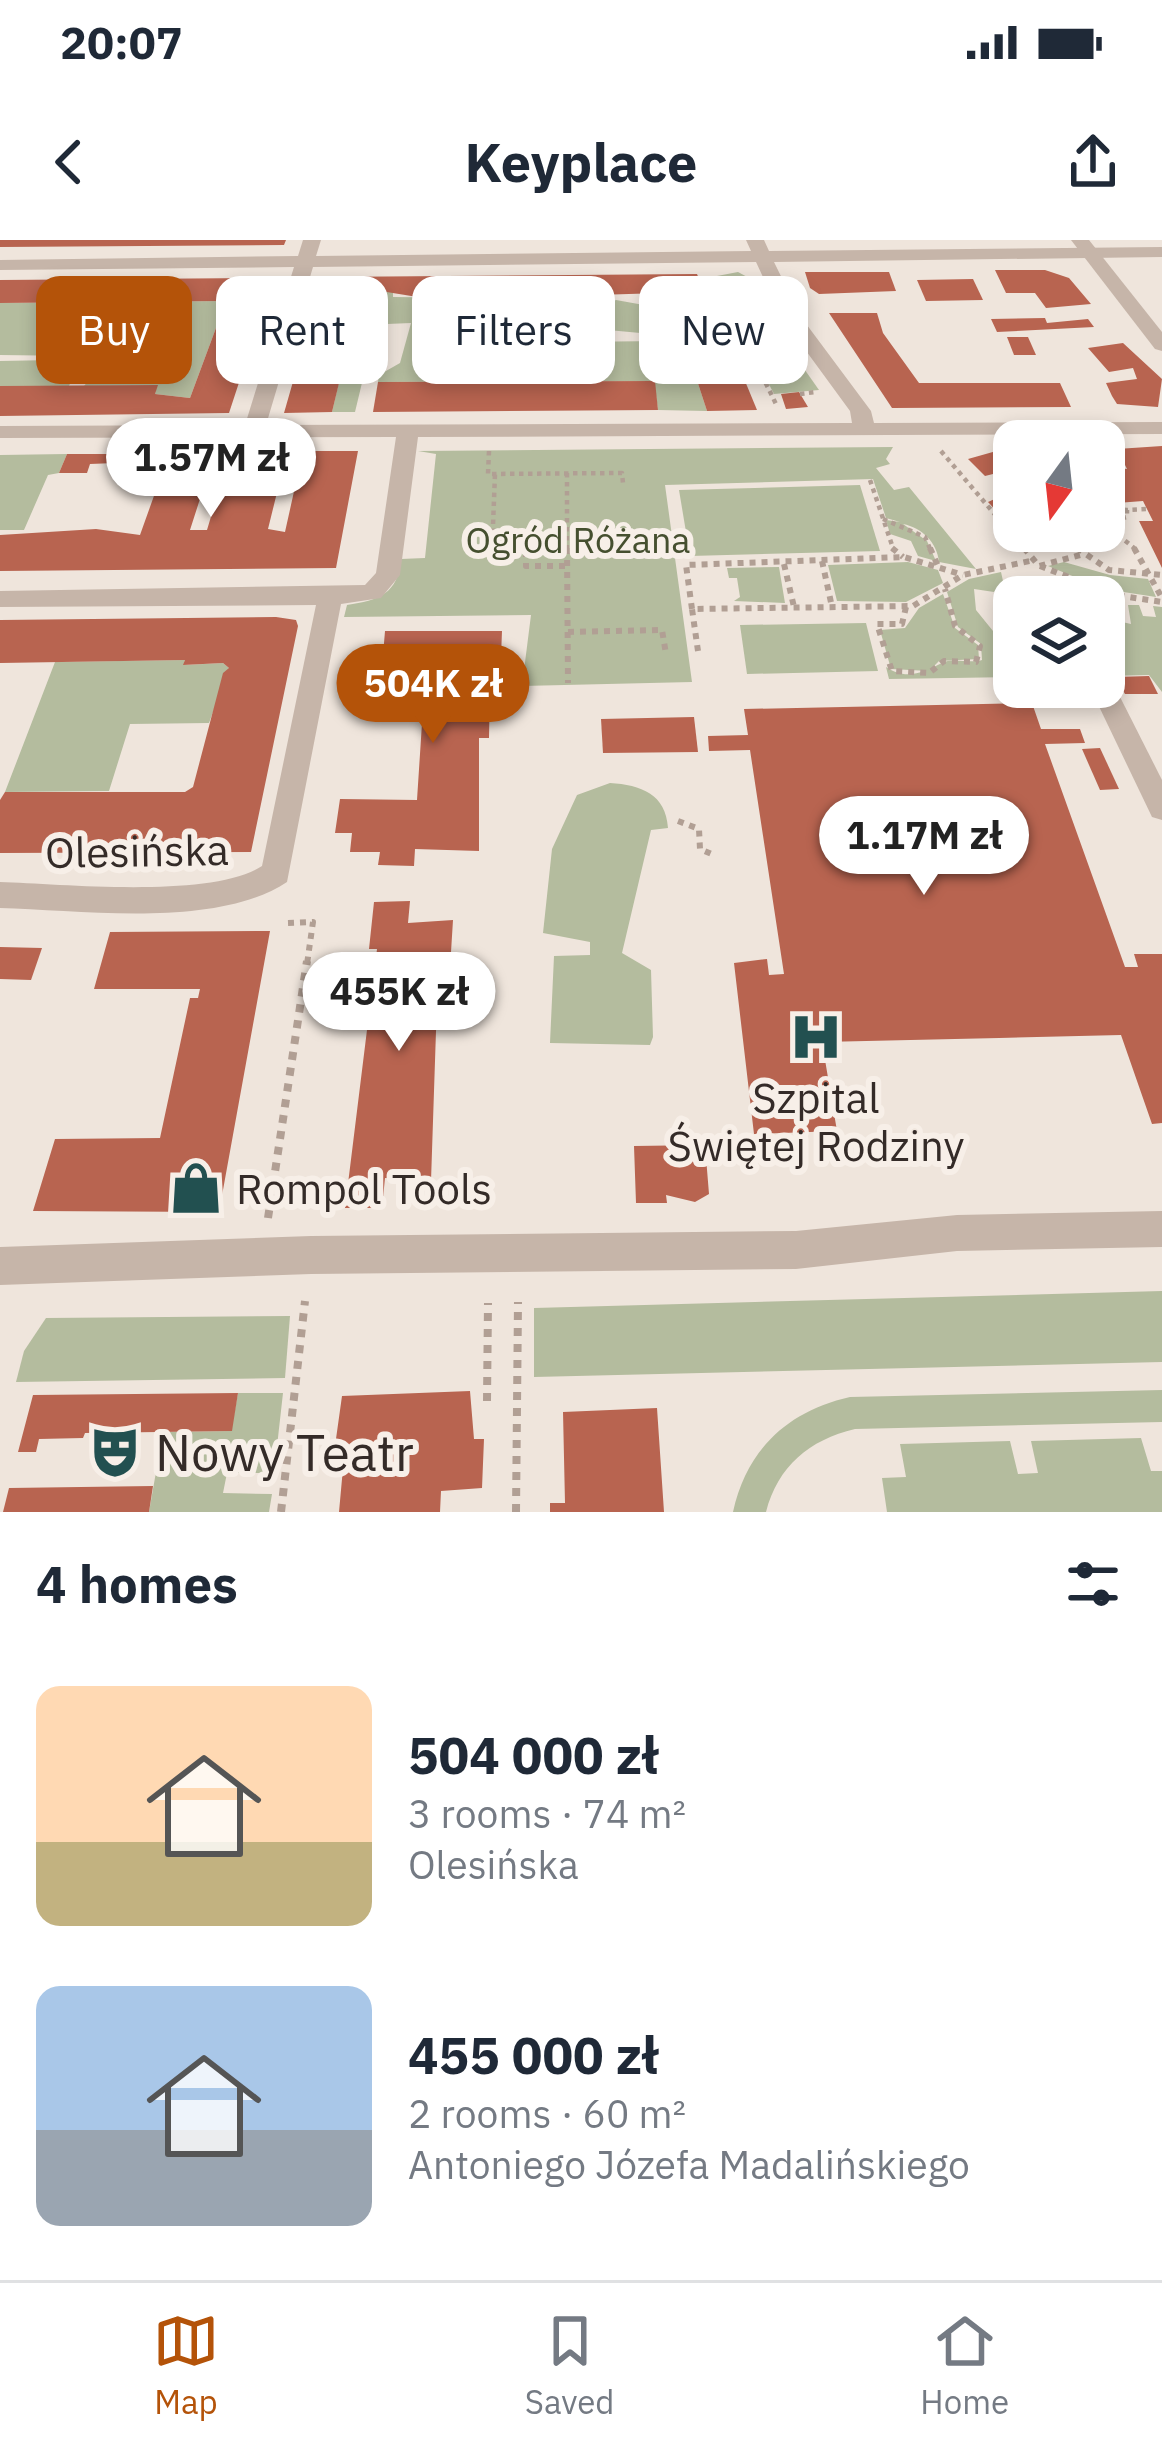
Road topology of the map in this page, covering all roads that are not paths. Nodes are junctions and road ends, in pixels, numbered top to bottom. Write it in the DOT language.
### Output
graph roads {
  1 [pos="312,240"];
  2 [pos="1085,247"];
  3 [pos="758,248"];
  4 [pos="1162,252"];
  5 [pos="306,262"];
  6 [pos="0,265"];
  7 [pos="1112,278"];
  8 [pos="1162,324"];
  9 [pos="1162,345"];
  10 [pos="864,428"];
  11 [pos="1162,428"];
  12 [pos="409,431"];
  13 [pos="0,432"];
  14 [pos="253,432"];
  15 [pos="330,597"];
  16 [pos="0,599"];
  17 [pos="1113,708"];
  18 [pos="1162,808"];
  19 [pos="0,895"];
  20 [pos="1162,1229"];
  21 [pos="0,1266"];
  1 -- 5 [label="street"];
  2 -- 3 [label="street"];
  2 -- 4 [label="street"];
  2 -- 7 [label="street"];
  3 -- 5 [label="street"];
  3 -- 10 [label="street"];
  5 -- 6 [label="street"];
  5 -- 14 [label="street"];
  7 -- 8 [label="street"];
  7 -- 9 [label="street"];
  10 -- 11 [label="street"];
  10 -- 12 [label="street"];
  12 -- 14 [label="street"];
  12 -- 15 [label="street"];
  13 -- 14 [label="street"];
  15 -- 16 [label="street"];
  15 -- 19 [label="street, Olesińska"];
  17 -- 18 [label="street"];
  20 -- 21 [label="street"];
}
